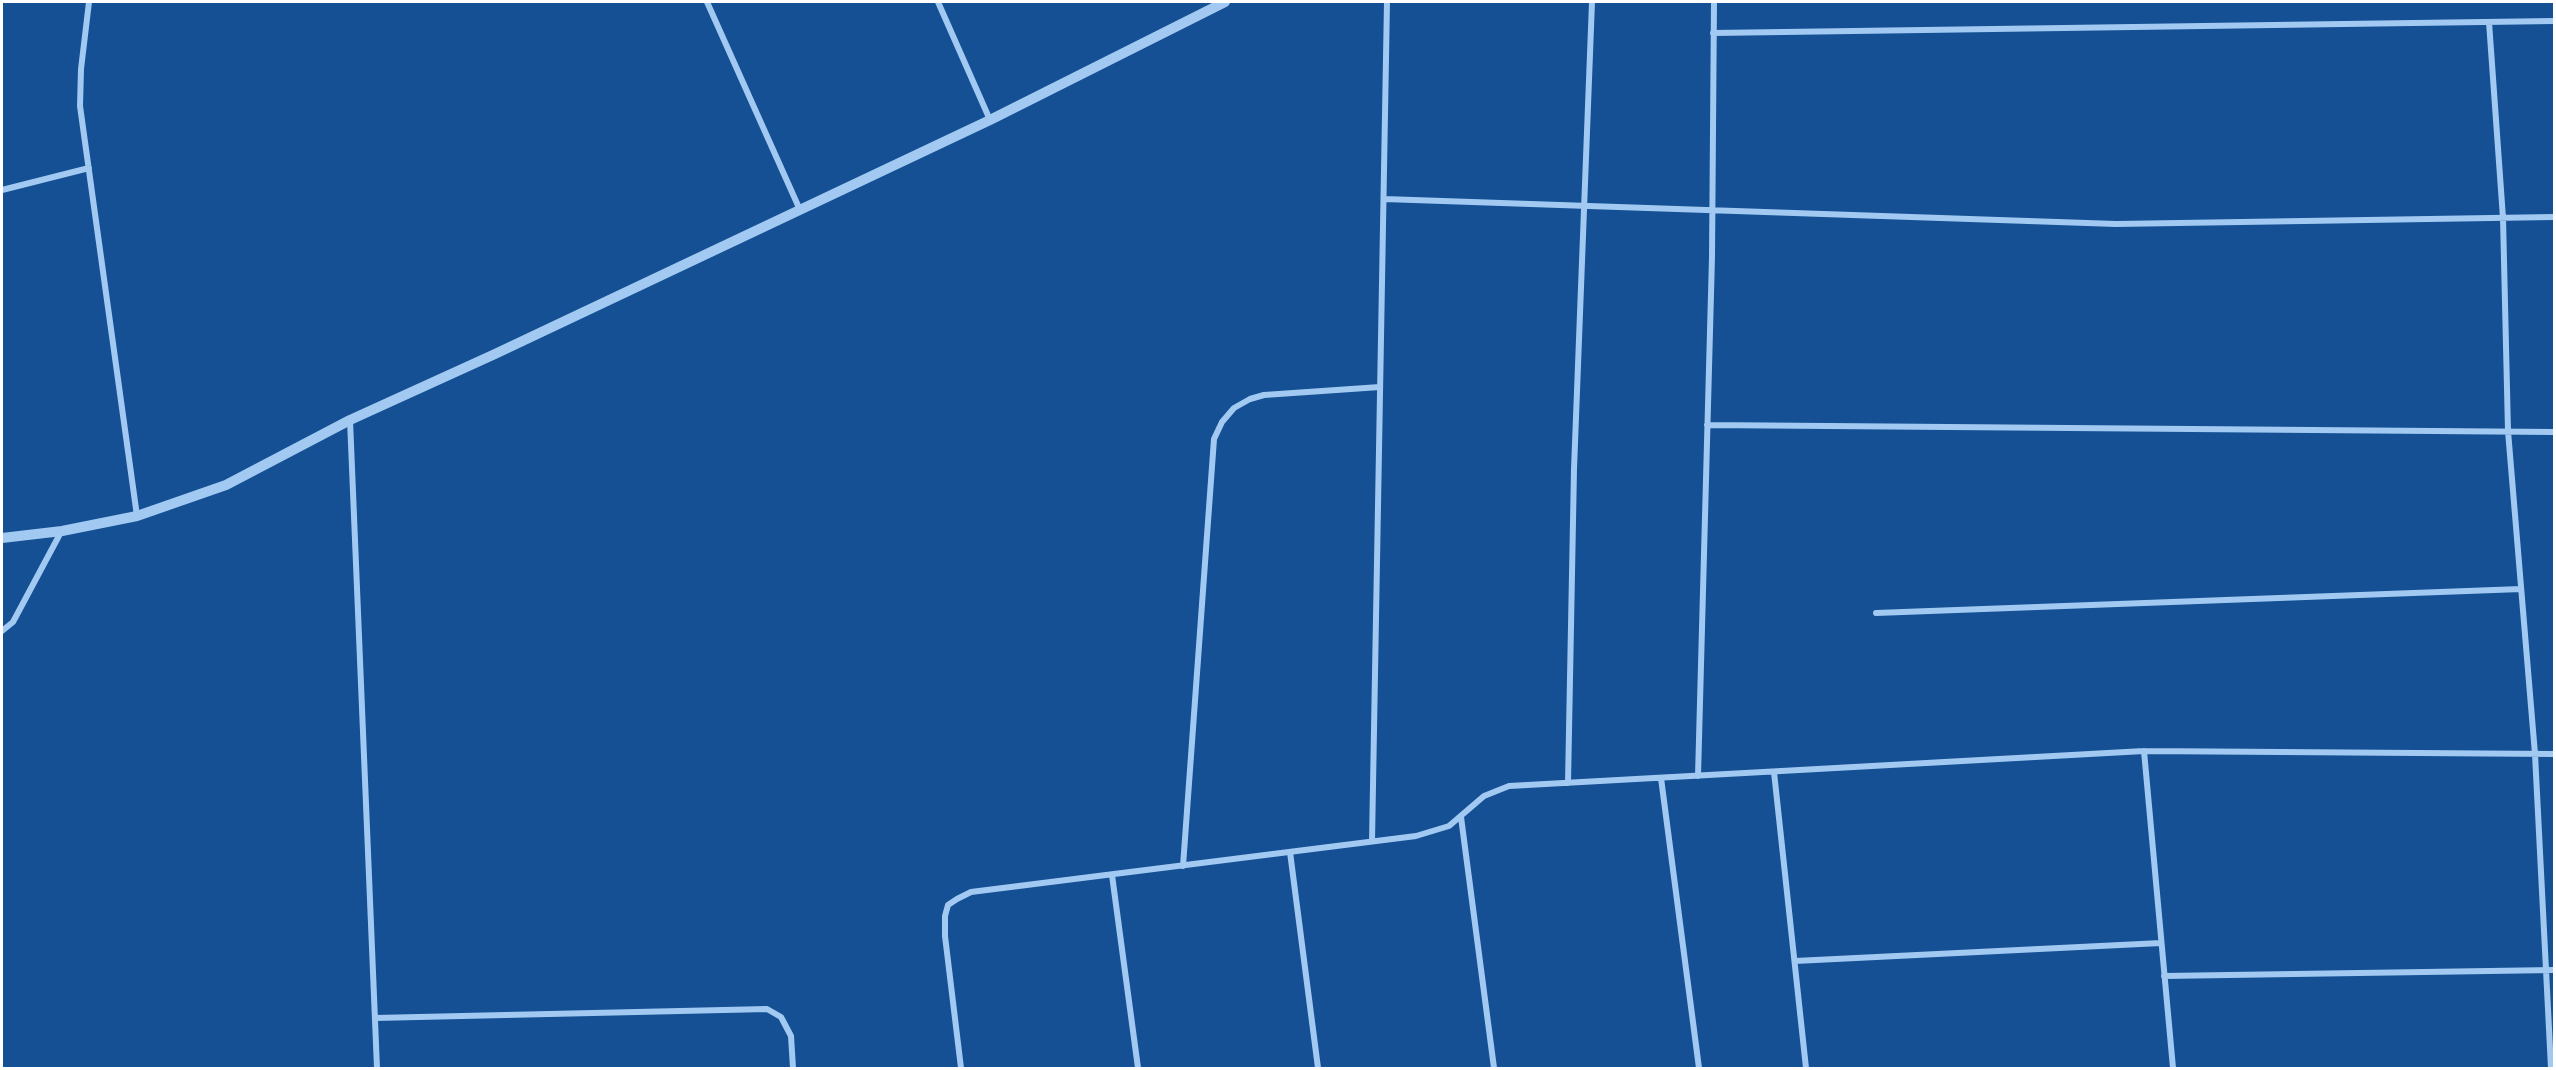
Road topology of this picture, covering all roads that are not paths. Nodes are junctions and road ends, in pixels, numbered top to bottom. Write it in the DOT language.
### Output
graph roads {
  1 [pos="89,2"];
  2 [pos="707,2"];
  3 [pos="938,2"];
  4 [pos="1225,2"];
  5 [pos="1387,2"];
  6 [pos="1592,2"];
  7 [pos="1714,2"];
  8 [pos="1211,5"];
  9 [pos="2554,21"];
  10 [pos="2489,22"];
  11 [pos="1713,33"];
  12 [pos="990,120"];
  13 [pos="89,168"];
  14 [pos="2,190"];
  15 [pos="1384,199"];
  16 [pos="1583,207"];
  17 [pos="800,210"];
  18 [pos="1713,210"];
  19 [pos="2554,217"];
  20 [pos="2503,218"];
  21 [pos="1380,387"];
  22 [pos="350,420"];
  23 [pos="1707,425"];
  24 [pos="2508,431"];
  25 [pos="2554,432"];
  26 [pos="137,516"];
  27 [pos="62,531"];
  28 [pos="2,538"];
  29 [pos="2521,589"];
  30 [pos="1876,613"];
  31 [pos="2,631"];
  32 [pos="2144,751"];
  33 [pos="2535,754"];
  34 [pos="2554,754"];
  35 [pos="1774,772"];
  36 [pos="1698,776"];
  37 [pos="1661,778"];
  38 [pos="1568,783"];
  39 [pos="1461,817"];
  40 [pos="1372,842"];
  41 [pos="1290,852"];
  42 [pos="1183,866"];
  43 [pos="1112,875"];
  44 [pos="2161,943"];
  45 [pos="1795,961"];
  46 [pos="2546,970"];
  47 [pos="2554,970"];
  48 [pos="2164,976"];
  49 [pos="375,1018"];
  50 [pos="377,1068"];
  51 [pos="794,1068"];
  52 [pos="961,1068"];
  53 [pos="1138,1068"];
  54 [pos="1318,1068"];
  55 [pos="1494,1068"];
  56 [pos="1699,1068"];
  57 [pos="1806,1068"];
  58 [pos="2173,1068"];
  59 [pos="2551,1068"];
  1 -- 13 [label="street"];
  2 -- 17 [label="street"];
  3 -- 12 [label="street"];
  4 -- 8 [label="street"];
  5 -- 15 [label="street"];
  6 -- 16 [label="street"];
  7 -- 11 [label="street"];
  8 -- 12 [label="street"];
  9 -- 10 [label="street"];
  10 -- 11 [label="street"];
  10 -- 20 [label="street"];
  11 -- 18 [label="street"];
  12 -- 17 [label="street"];
  13 -- 14 [label="street"];
  13 -- 26 [label="street"];
  15 -- 16 [label="street"];
  15 -- 21 [label="street"];
  16 -- 18 [label="street"];
  16 -- 38 [label="street"];
  17 -- 22 [label="street"];
  18 -- 20 [label="street"];
  18 -- 23 [label="street"];
  19 -- 20 [label="street"];
  20 -- 24 [label="street"];
  21 -- 40 [label="street"];
  21 -- 42 [label="street"];
  22 -- 26 [label="street"];
  22 -- 49 [label="street"];
  23 -- 24 [label="street"];
  23 -- 36 [label="street"];
  24 -- 25 [label="street"];
  24 -- 29 [label="street"];
  26 -- 27 [label="street"];
  27 -- 28 [label="street"];
  27 -- 31 [label="street"];
  29 -- 30 [label="street"];
  29 -- 33 [label="street"];
  32 -- 33 [label="street"];
  32 -- 35 [label="street"];
  32 -- 44 [label="street"];
  33 -- 34 [label="street"];
  33 -- 46 [label="street"];
  35 -- 36 [label="street"];
  35 -- 45 [label="street"];
  36 -- 37 [label="street"];
  37 -- 38 [label="street"];
  37 -- 56 [label="street"];
  38 -- 39 [label="street"];
  39 -- 40 [label="street"];
  39 -- 55 [label="street"];
  40 -- 41 [label="street"];
  41 -- 42 [label="street"];
  41 -- 54 [label="street"];
  42 -- 43 [label="street"];
  43 -- 52 [label="street"];
  43 -- 53 [label="street"];
  44 -- 45 [label="street"];
  44 -- 48 [label="street"];
  45 -- 57 [label="street"];
  46 -- 47 [label="street"];
  46 -- 48 [label="street"];
  46 -- 59 [label="street"];
  48 -- 58 [label="street"];
  49 -- 50 [label="street"];
  49 -- 51 [label="street"];
}
